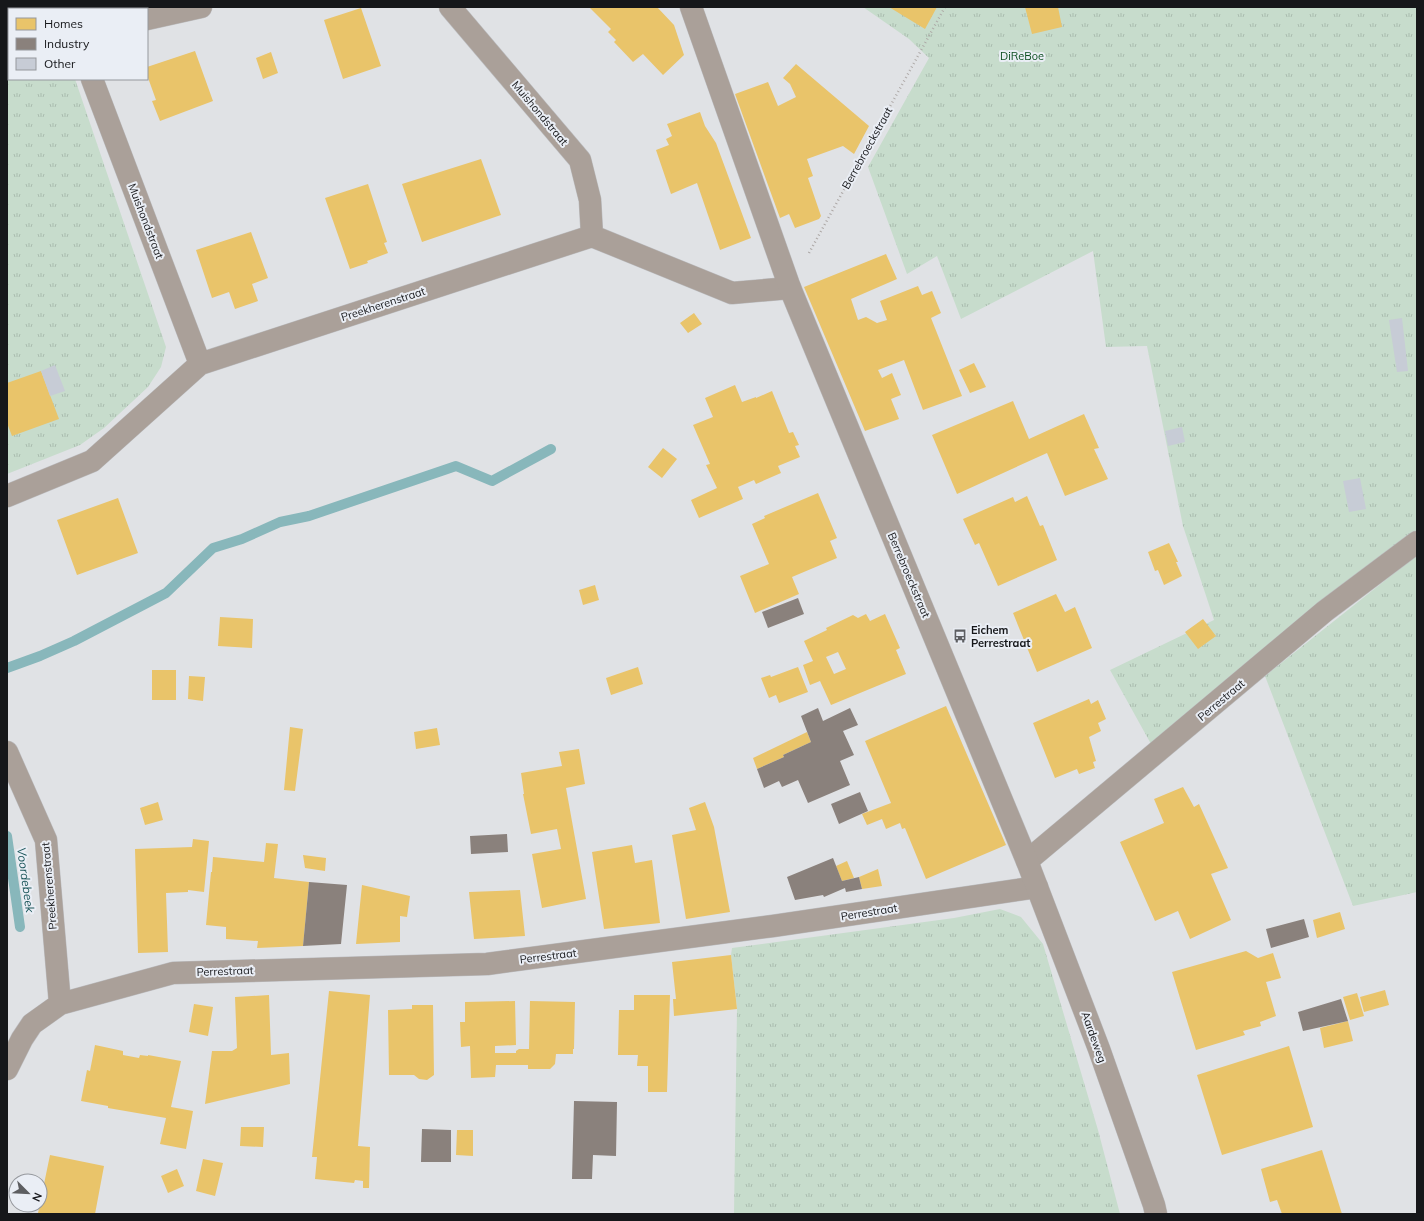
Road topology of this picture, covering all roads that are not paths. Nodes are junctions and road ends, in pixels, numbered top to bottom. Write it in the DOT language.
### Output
graph roads {
  1 [pos="201,7"];
  2 [pos="450,7"];
  3 [pos="691,7"];
  4 [pos="148,18"];
  5 [pos="92,80"];
  6 [pos="592,236"];
  7 [pos="790,288"];
  8 [pos="200,364"];
  9 [pos="7,496"];
  10 [pos="1417,542"];
  11 [pos="7,752"];
  12 [pos="1028,861"];
  13 [pos="1037,886"];
  14 [pos="60,1004"];
  15 [pos="7,1069"];
  16 [pos="1156,1214"];
  1 -- 4 [label="street"];
  2 -- 6 [label="street, Muishondstraat"];
  3 -- 7 [label="street, Berrebroeckstraat"];
  5 -- 8 [label="street, Muishondstraat"];
  6 -- 7 [label="street"];
  6 -- 8 [label="street, Preekherenstraat"];
  7 -- 12 [label="street, Berrebroeckstraat"];
  8 -- 9 [label="street, Preekherenstraat"];
  10 -- 12 [label="street, Perrestraat"];
  11 -- 14 [label="street, Preekherenstraat"];
  12 -- 13 [label="street, Aardeweg"];
  13 -- 14 [label="street, Perrestraat"];
  13 -- 16 [label="street, Aardeweg"];
  14 -- 15 [label="street"];
}
